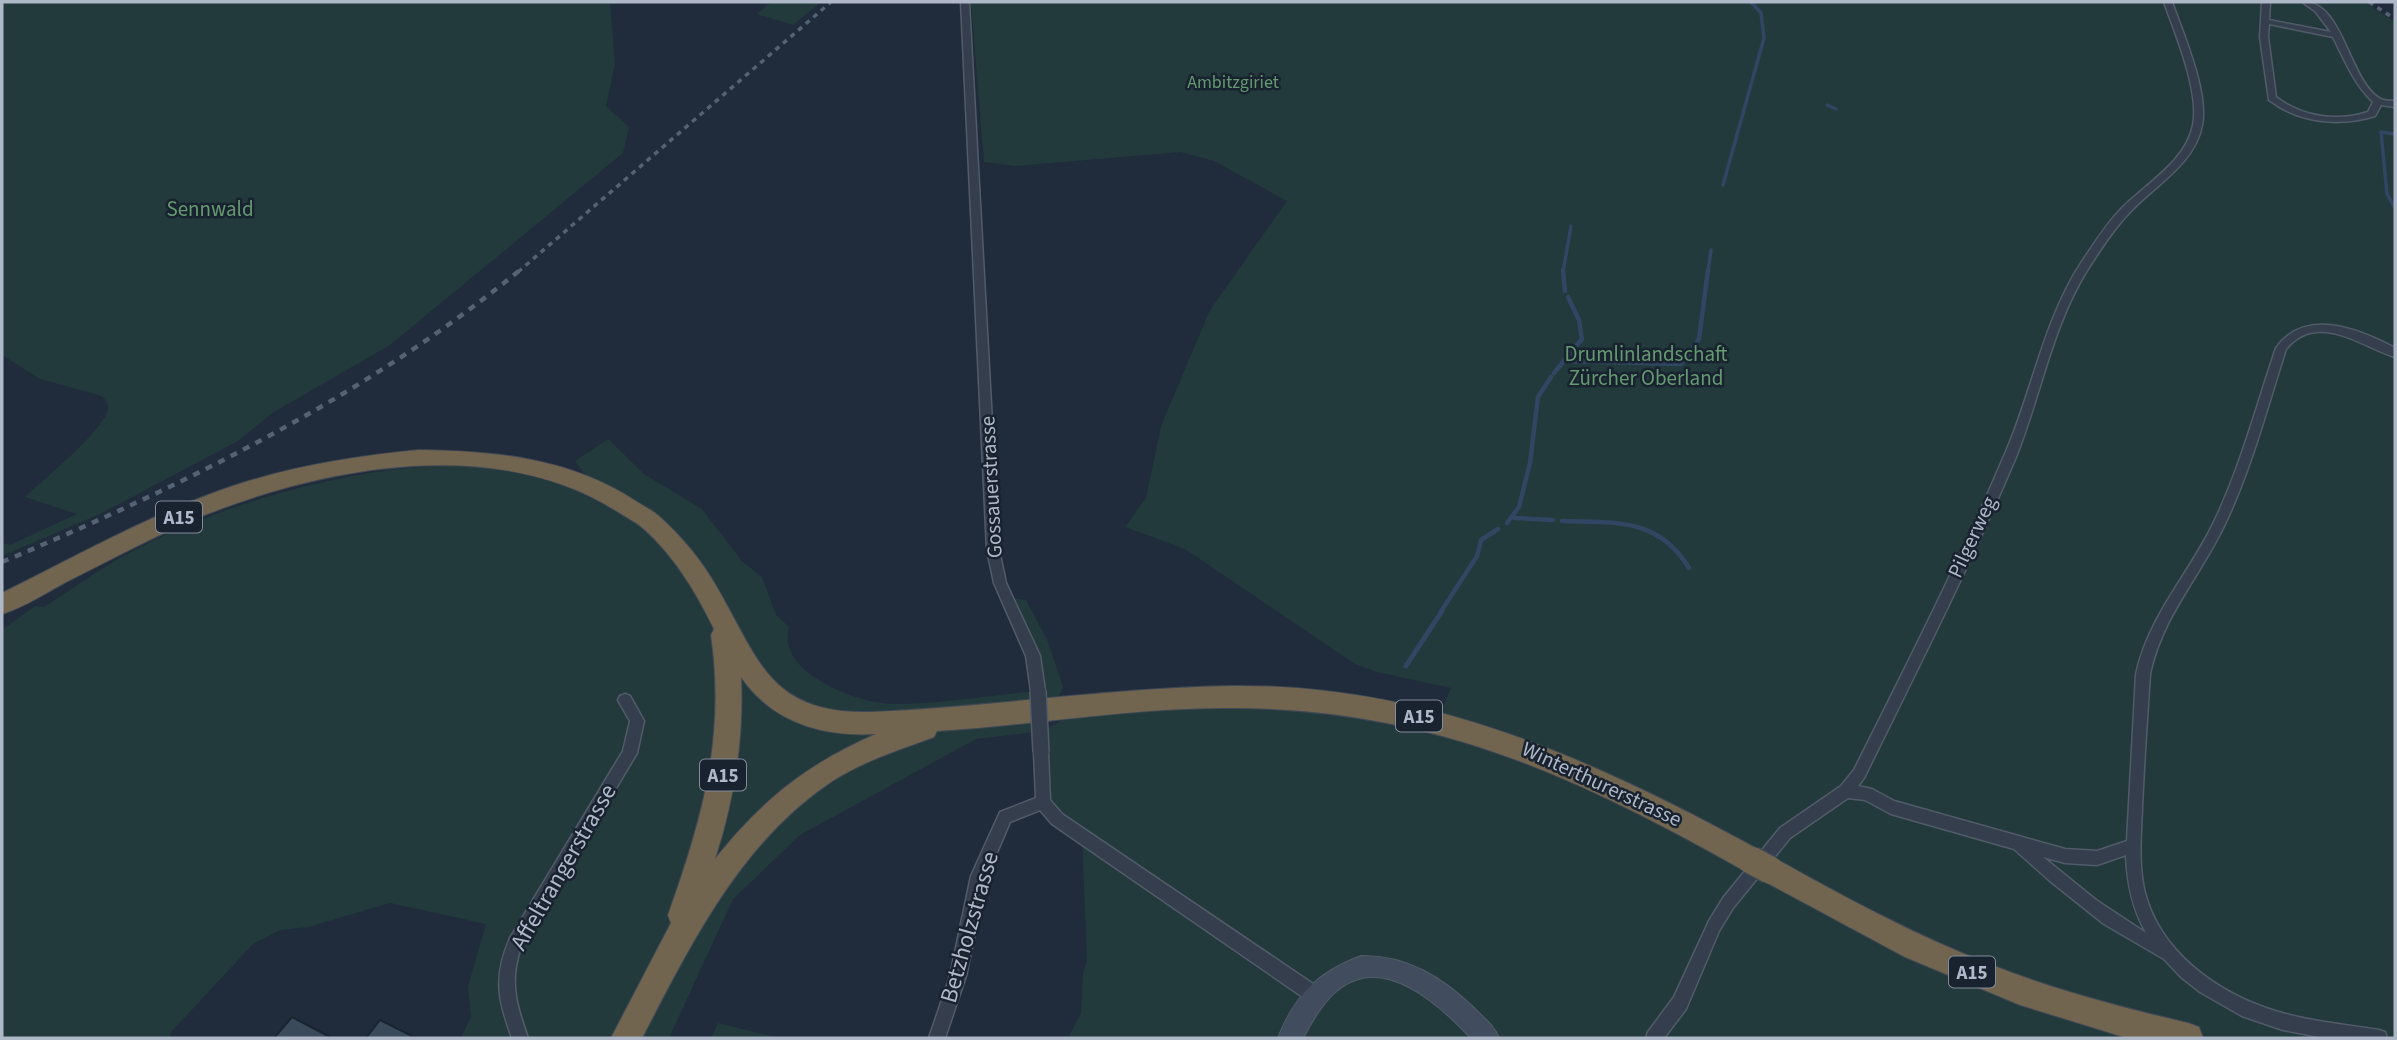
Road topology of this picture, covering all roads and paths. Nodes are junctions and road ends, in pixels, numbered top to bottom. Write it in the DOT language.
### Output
graph roads {
  1 [pos="965,2"];
  2 [pos="2168,2"];
  3 [pos="2266,2"];
  4 [pos="2306,2"];
  5 [pos="2264,21"];
  6 [pos="2335,35"];
  7 [pos="2378,102"];
  8 [pos="2395,104"];
  9 [pos="2395,353"];
  10 [pos="82,564"];
  11 [pos="707,592"];
  12 [pos="2,604"];
  13 [pos="2,616"];
  14 [pos="625,700"];
  15 [pos="975,718"];
  16 [pos="1846,792"];
  17 [pos="1043,802"];
  18 [pos="2018,845"];
  19 [pos="2134,845"];
  20 [pos="2169,953"];
  21 [pos="668,955"];
  22 [pos="1316,996"];
  23 [pos="520,1038"];
  24 [pos="626,1038"];
  25 [pos="937,1038"];
  26 [pos="1290,1038"];
  27 [pos="1487,1038"];
  28 [pos="1654,1038"];
  29 [pos="2188,1038"];
  30 [pos="2379,1038"];
  1 -- 17 [label="street, Gossauerstrasse, bridge"];
  2 -- 16 [label="street, Pilgerweg"];
  3 -- 5 [label="street"];
  4 -- 6 [label="street"];
  5 -- 6 [label="street"];
  5 -- 7 [label="street"];
  6 -- 7 [label="street"];
  7 -- 8 [label="street"];
  9 -- 19 [label="street"];
  10 -- 11 [label="highway, A15"];
  10 -- 12 [label="highway"];
  10 -- 13 [label="highway, A15"];
  11 -- 15 [label="highway, A15"];
  11 -- 21 [label="highway, A15"];
  14 -- 23 [label="street, Affeltrangerstrasse"];
  15 -- 21 [label="highway, A15"];
  15 -- 29 [label="highway, Winterthurerstrasse / A15"];
  16 -- 18 [label="street"];
  16 -- 28 [label="street, Pilgerweg"];
  17 -- 22 [label="street"];
  17 -- 25 [label="street, Betzholzstrasse"];
  18 -- 19 [label="street"];
  18 -- 20 [label="street"];
  19 -- 20 [label="street"];
  20 -- 30 [label="street"];
  21 -- 24 [label="highway, A15"];
  22 -- 26 [label="street"];
  22 -- 27 [label="street"];
}
